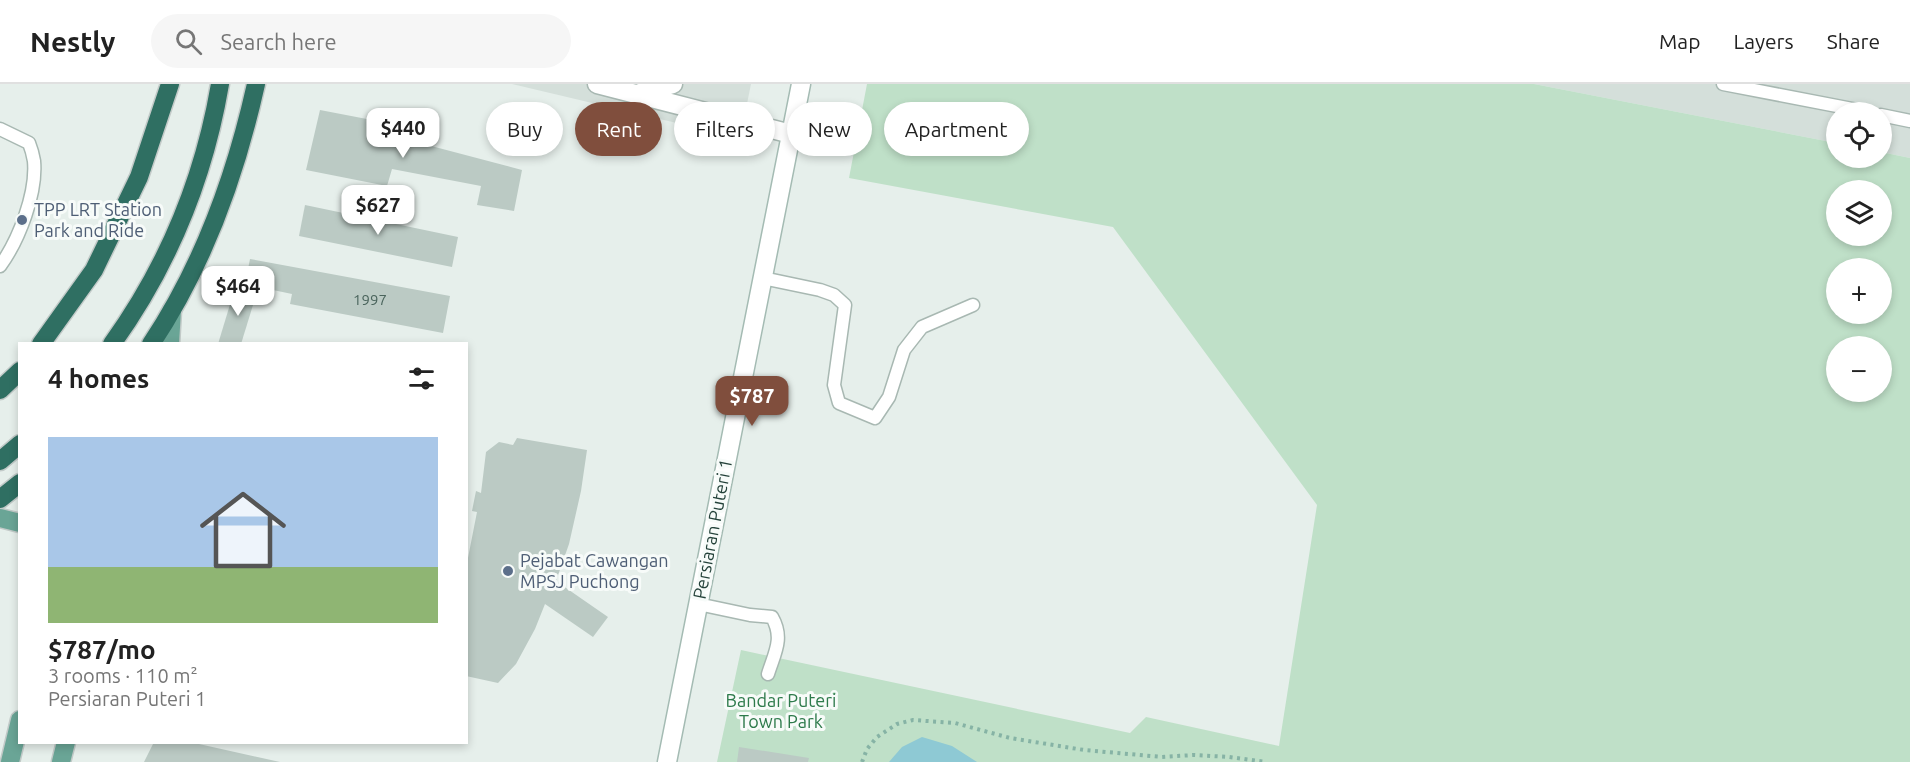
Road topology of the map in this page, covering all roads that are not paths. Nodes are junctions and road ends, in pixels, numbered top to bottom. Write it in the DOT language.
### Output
graph roads {
  1 [pos="170,84"];
  2 [pos="220,84"];
  3 [pos="256,84"];
  4 [pos="597,84"];
  5 [pos="673,84"];
  6 [pos="801,84"];
  7 [pos="1723,84"];
  8 [pos="637,93"];
  9 [pos="797,102"];
  10 [pos="1826,104"];
  11 [pos="1892,117"];
  12 [pos="1910,121"];
  13 [pos="0,129"];
  14 [pos="787,133"];
  15 [pos="787,155"];
  16 [pos="0,266"];
  17 [pos="763,278"];
  18 [pos="973,304"];
  19 [pos="172,310"];
  20 [pos="42,342"];
  21 [pos="112,342"];
  22 [pos="152,342"];
  23 [pos="171,342"];
  24 [pos="18,373"];
  25 [pos="0,390"];
  26 [pos="18,446"];
  27 [pos="0,461"];
  28 [pos="18,485"];
  29 [pos="0,499"];
  30 [pos="0,518"];
  31 [pos="18,522"];
  32 [pos="698,604"];
  33 [pos="768,674"];
  34 [pos="18,728"];
  35 [pos="66,744"];
  36 [pos="10,762"];
  37 [pos="61,762"];
  38 [pos="667,762"];
  1 -- 20 [label="highway"];
  2 -- 21 [label="highway"];
  3 -- 19 [label="highway"];
  4 -- 8 [label="street"];
  5 -- 8 [label="street"];
  6 -- 9 [label="street, Persiaran Puteri 1"];
  7 -- 10 [label="lane"];
  8 -- 14 [label="street"];
  11 -- 12 [label="lane"];
  13 -- 16 [label="lane"];
  15 -- 17 [label="street, Persiaran Puteri 1"];
  17 -- 18 [label="lane"];
  17 -- 32 [label="street, Persiaran Puteri 1"];
  19 -- 22 [label="highway"];
  19 -- 23 [label="main road"];
  24 -- 25 [label="highway"];
  26 -- 27 [label="highway"];
  28 -- 29 [label="highway"];
  30 -- 31 [label="main road"];
  32 -- 33 [label="lane"];
  32 -- 38 [label="street, Persiaran Puteri 1"];
  34 -- 36 [label="main road"];
  35 -- 37 [label="main road"];
}
